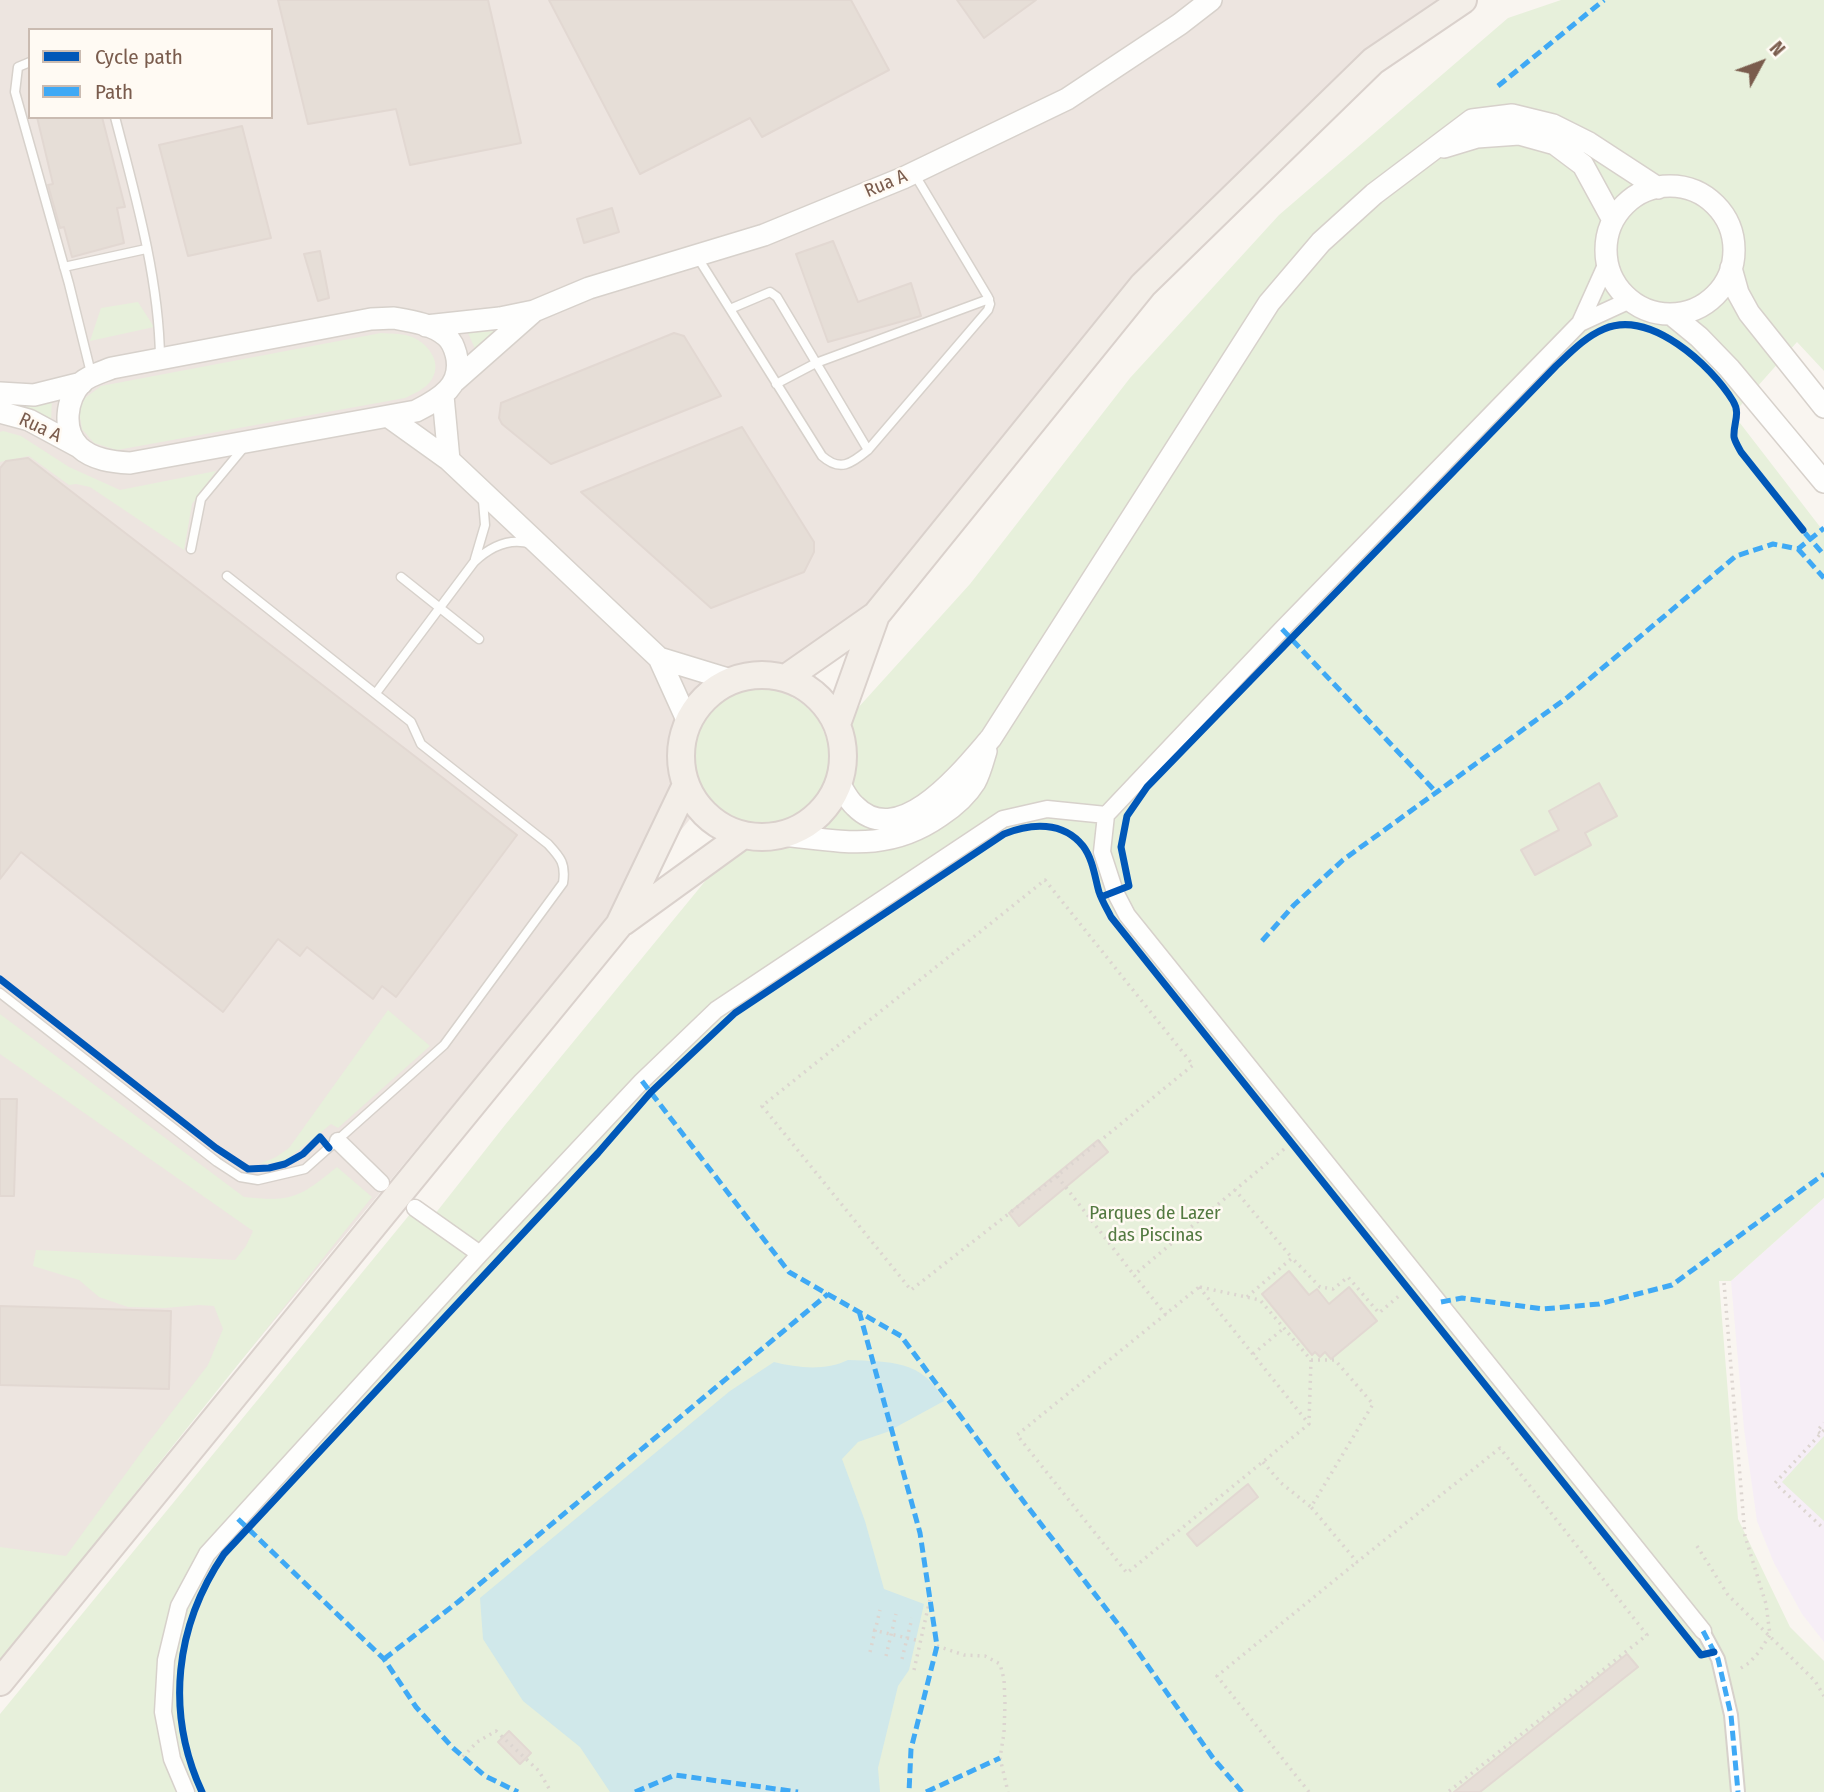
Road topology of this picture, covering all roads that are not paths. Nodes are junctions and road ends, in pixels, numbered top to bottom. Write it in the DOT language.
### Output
graph roads {
  1 [pos="1211,0"];
  2 [pos="1463,0"];
  3 [pos="28,63"];
  4 [pos="115,119"];
  5 [pos="1429,151"];
  6 [pos="914,173"];
  7 [pos="1658,188"];
  8 [pos="1613,220"];
  9 [pos="146,249"];
  10 [pos="697,256"];
  11 [pos="1607,263"];
  12 [pos="64,267"];
  13 [pos="1731,268"];
  14 [pos="989,299"];
  15 [pos="1630,300"];
  16 [pos="730,309"];
  17 [pos="534,311"];
  18 [pos="1671,314"];
  19 [pos="1580,323"];
  20 [pos="426,326"];
  21 [pos="160,358"];
  22 [pos="816,363"];
  23 [pos="87,379"];
  24 [pos="776,384"];
  25 [pos="449,388"];
  26 [pos="0,393"];
  27 [pos="1824,407"];
  28 [pos="0,412"];
  29 [pos="389,417"];
  30 [pos="247,443"];
  31 [pos="79,447"];
  32 [pos="867,450"];
  33 [pos="449,460"];
  34 [pos="1824,482"];
  35 [pos="480,489"];
  36 [pos="541,547"];
  37 [pos="191,549"];
  38 [pos="474,562"];
  39 [pos="227,576"];
  40 [pos="401,577"];
  41 [pos="441,608"];
  42 [pos="876,615"];
  43 [pos="479,639"];
  44 [pos="659,658"];
  45 [pos="786,678"];
  46 [pos="731,680"];
  47 [pos="376,693"];
  48 [pos="688,722"];
  49 [pos="837,724"];
  50 [pos="991,738"];
  51 [pos="839,783"];
  52 [pos="686,785"];
  53 [pos="1105,815"];
  54 [pos="743,835"];
  55 [pos="782,835"];
  56 [pos="619,925"];
  57 [pos="0,993"];
  58 [pos="338,1142"];
  59 [pos="381,1183"];
  60 [pos="415,1208"];
  61 [pos="480,1254"];
  62 [pos="1703,1631"];
  63 [pos="0,1682"];
  64 [pos="186,1792"];
  65 [pos="1738,1792"];
  1 -- 6 [label="street, Rua A"];
  2 -- 42 [label="main road"];
  3 -- 12 [label="lane"];
  4 -- 9 [label="lane"];
  5 -- 7 [label="street"];
  5 -- 8 [label="street"];
  5 -- 50 [label="street"];
  6 -- 10 [label="street, Rua A"];
  6 -- 14 [label="lane"];
  7 -- 8 [label="street"];
  7 -- 13 [label="street"];
  8 -- 11 [label="street"];
  9 -- 12 [label="lane"];
  9 -- 21 [label="lane"];
  10 -- 16 [label="lane"];
  10 -- 17 [label="street, Rua A"];
  11 -- 15 [label="street"];
  11 -- 19 [label="street"];
  12 -- 23 [label="lane"];
  13 -- 18 [label="street"];
  13 -- 27 [label="street"];
  14 -- 22 [label="lane"];
  14 -- 32 [label="lane"];
  15 -- 18 [label="street"];
  15 -- 19 [label="street"];
  16 -- 22 [label="lane"];
  16 -- 24 [label="lane"];
  17 -- 20 [label="street, Rua A"];
  17 -- 25 [label="street, Rua A"];
  18 -- 34 [label="street"];
  19 -- 53 [label="street"];
  20 -- 21 [label="street, Rua A"];
  20 -- 25 [label="street"];
  21 -- 23 [label="street, Rua A"];
  22 -- 24 [label="lane"];
  22 -- 32 [label="lane"];
  23 -- 26 [label="street, Rua A"];
  23 -- 31 [label="street"];
  24 -- 32 [label="lane"];
  25 -- 29 [label="street, Rua A"];
  25 -- 33 [label="street"];
  28 -- 31 [label="street, Rua A"];
  29 -- 30 [label="street, Rua A"];
  29 -- 33 [label="street"];
  30 -- 31 [label="street, Rua A"];
  30 -- 37 [label="lane"];
  33 -- 35 [label="street"];
  35 -- 36 [label="street"];
  35 -- 38 [label="lane"];
  36 -- 38 [label="lane"];
  36 -- 44 [label="street"];
  38 -- 41 [label="lane"];
  39 -- 47 [label="lane"];
  40 -- 41 [label="lane"];
  41 -- 43 [label="lane"];
  41 -- 47 [label="lane"];
  42 -- 45 [label="main road"];
  42 -- 49 [label="main road"];
  44 -- 46 [label="street"];
  44 -- 48 [label="street"];
  45 -- 46 [label="main road"];
  45 -- 49 [label="main road"];
  46 -- 48 [label="main road"];
  47 -- 58 [label="lane"];
  48 -- 52 [label="main road"];
  49 -- 51 [label="main road"];
  50 -- 51 [label="street"];
  50 -- 55 [label="street"];
  51 -- 55 [label="main road"];
  52 -- 54 [label="main road"];
  52 -- 56 [label="main road"];
  53 -- 61 [label="street"];
  53 -- 62 [label="street"];
  54 -- 55 [label="main road"];
  54 -- 56 [label="main road"];
  56 -- 63 [label="main road"];
  57 -- 58 [label="lane"];
  58 -- 59 [label="street"];
  60 -- 61 [label="street"];
  61 -- 64 [label="street"];
  62 -- 65 [label="street"];
}
